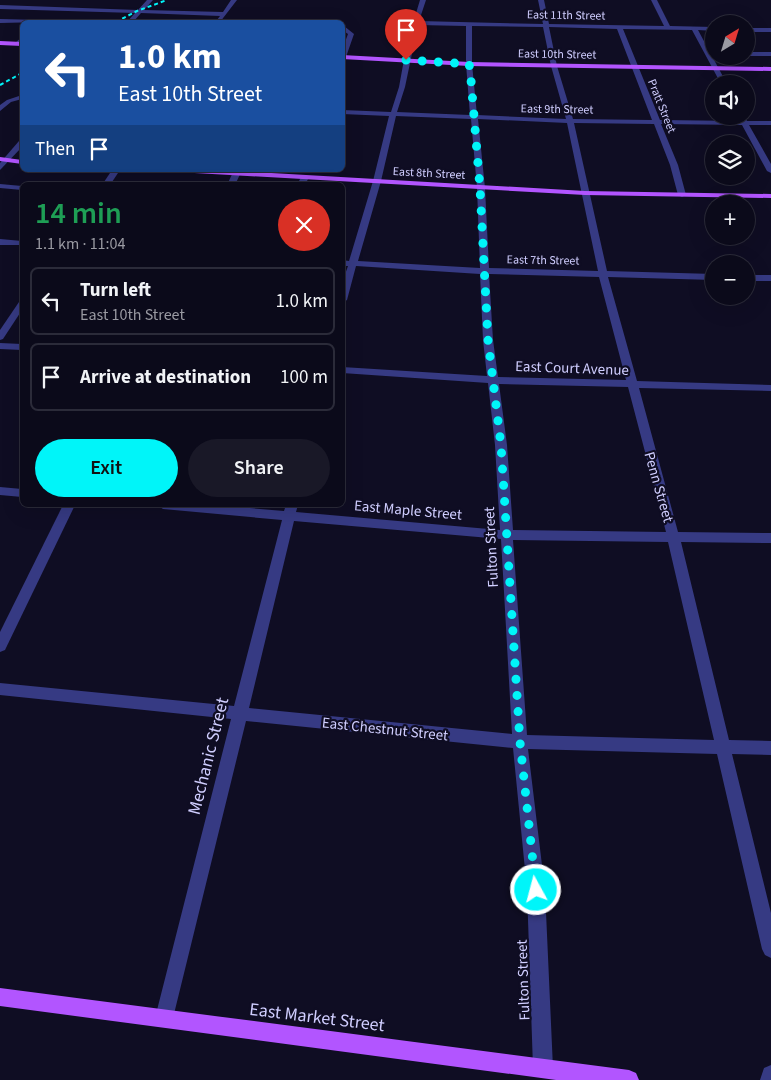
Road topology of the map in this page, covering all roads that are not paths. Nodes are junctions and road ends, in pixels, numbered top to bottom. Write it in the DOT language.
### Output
graph roads {
  1 [pos="67,0"];
  2 [pos="150,0"];
  3 [pos="234,0"];
  4 [pos="423,0"];
  5 [pos="542,0"];
  6 [pos="654,0"];
  7 [pos="0,6"];
  8 [pos="56,8"];
  9 [pos="140,11"];
  10 [pos="224,14"];
  11 [pos="42,20"];
  12 [pos="132,20"];
  13 [pos="220,20"];
  14 [pos="0,21"];
  15 [pos="20,22"];
  16 [pos="418,23"];
  17 [pos="469,25"];
  18 [pos="548,26"];
  19 [pos="618,28"];
  20 [pos="668,28"];
  21 [pos="694,29"];
  22 [pos="705,29"];
  23 [pos="755,30"];
  24 [pos="771,30"];
  25 [pos="345,31"];
  26 [pos="0,43"];
  27 [pos="20,44"];
  28 [pos="705,45"];
  29 [pos="345,51"];
  30 [pos="755,54"];
  31 [pos="771,54"];
  32 [pos="345,57"];
  33 [pos="406,60"];
  34 [pos="469,64"];
  35 [pos="714,65"];
  36 [pos="554,66"];
  37 [pos="634,67"];
  38 [pos="715,68"];
  39 [pos="771,69"];
  40 [pos="719,75"];
  41 [pos="19,97"];
  42 [pos="0,109"];
  43 [pos="345,112"];
  44 [pos="393,115"];
  45 [pos="474,118"];
  46 [pos="570,121"];
  47 [pos="705,121"];
  48 [pos="755,122"];
  49 [pos="657,123"];
  50 [pos="771,124"];
  51 [pos="745,125"];
  52 [pos="20,145"];
  53 [pos="3,160"];
  54 [pos="20,162"];
  55 [pos="0,168"];
  56 [pos="238,172"];
  57 [pos="771,172"];
  58 [pos="303,181"];
  59 [pos="377,182"];
  60 [pos="0,186"];
  61 [pos="20,188"];
  62 [pos="480,188"];
  63 [pos="584,192"];
  64 [pos="682,195"];
  65 [pos="771,196"];
  66 [pos="0,242"];
  67 [pos="20,243"];
  68 [pos="345,264"];
  69 [pos="353,264"];
  70 [pos="484,271"];
  71 [pos="603,274"];
  72 [pos="705,277"];
  73 [pos="755,278"];
  74 [pos="771,278"];
  75 [pos="345,290"];
  76 [pos="20,307"];
  77 [pos="0,337"];
  78 [pos="0,346"];
  79 [pos="20,347"];
  80 [pos="345,370"];
  81 [pos="492,380"];
  82 [pos="632,386"];
  83 [pos="771,388"];
  84 [pos="0,491"];
  85 [pos="20,493"];
  86 [pos="68,507"];
  87 [pos="206,507"];
  88 [pos="291,511"];
  89 [pos="506,535"];
  90 [pos="673,536"];
  91 [pos="771,538"];
  92 [pos="0,646"];
  93 [pos="0,689"];
  94 [pos="238,714"];
  95 [pos="520,742"];
  96 [pos="721,747"];
  97 [pos="771,748"];
  98 [pos="771,949"];
  99 [pos="0,997"];
  100 [pos="164,1018"];
  101 [pos="543,1068"];
  102 [pos="771,1075"];
  103 [pos="629,1080"];
  104 [pos="770,1080"];
  1 -- 8 [label="street"];
  2 -- 9 [label="street"];
  3 -- 10 [label="street"];
  4 -- 16 [label="street"];
  5 -- 18 [label="street, Penn Street"];
  6 -- 20 [label="street"];
  7 -- 8 [label="street"];
  8 -- 9 [label="street"];
  8 -- 11 [label="street"];
  9 -- 10 [label="street"];
  9 -- 12 [label="street"];
  10 -- 13 [label="street"];
  14 -- 15 [label="street"];
  16 -- 17 [label="street, East 11th Street"];
  16 -- 33 [label="street"];
  17 -- 18 [label="street, East 11th Street"];
  17 -- 34 [label="street, Fulton Street"];
  18 -- 19 [label="street, East 11th Street"];
  18 -- 36 [label="street, Penn Street"];
  19 -- 20 [label="street, East 11th Street"];
  19 -- 37 [label="street, Pratt Street"];
  20 -- 21 [label="street, East 11th Street"];
  21 -- 22 [label="street, East 11th Street"];
  21 -- 28 [label="street"];
  23 -- 24 [label="street"];
  25 -- 29 [label="street"];
  26 -- 27 [label="main road"];
  30 -- 31 [label="street"];
  32 -- 33 [label="main road, East 10th Street"];
  33 -- 34 [label="main road, East 10th Street"];
  33 -- 44 [label="street"];
  34 -- 36 [label="main road, East 10th Street"];
  34 -- 45 [label="street, Fulton Street"];
  35 -- 38 [label="street"];
  36 -- 37 [label="main road, East 10th Street"];
  36 -- 46 [label="street, Penn Street"];
  37 -- 38 [label="main road, East 10th Street"];
  37 -- 49 [label="street, Pratt Street"];
  38 -- 39 [label="main road, East 10th Street"];
  38 -- 40 [label="street"];
  41 -- 42 [label="street"];
  43 -- 44 [label="street, East 9th Street"];
  44 -- 45 [label="street, East 9th Street"];
  44 -- 59 [label="street"];
  45 -- 46 [label="street, East 9th Street"];
  45 -- 62 [label="street, Fulton Street"];
  46 -- 49 [label="street, East 9th Street"];
  46 -- 63 [label="street, Penn Street"];
  47 -- 49 [label="street, East 9th Street"];
  48 -- 50 [label="street, East 9th Street"];
  49 -- 64 [label="street, Pratt Street"];
  51 -- 57 [label="street"];
  52 -- 53 [label="street"];
  53 -- 54 [label="main road"];
  53 -- 55 [label="street"];
  56 -- 58 [label="main road, East 8th Street"];
  58 -- 59 [label="main road, East 8th Street"];
  59 -- 62 [label="main road, East 8th Street"];
  59 -- 69 [label="street"];
  60 -- 61 [label="street"];
  62 -- 63 [label="main road, East 8th Street"];
  62 -- 70 [label="street, Fulton Street"];
  63 -- 64 [label="main road, East 8th Street"];
  63 -- 71 [label="street, Penn Street"];
  64 -- 65 [label="main road, East 8th Street"];
  66 -- 67 [label="street"];
  68 -- 69 [label="street, East 7th Street"];
  69 -- 70 [label="street, East 7th Street"];
  69 -- 75 [label="street"];
  70 -- 71 [label="street, East 7th Street"];
  70 -- 81 [label="street, Fulton Street"];
  71 -- 72 [label="street, East 7th Street"];
  71 -- 82 [label="street, Penn Street"];
  73 -- 74 [label="street"];
  76 -- 77 [label="street"];
  78 -- 79 [label="street"];
  80 -- 81 [label="street, East Court Avenue"];
  81 -- 82 [label="street, East Court Avenue"];
  81 -- 89 [label="street, Fulton Street"];
  82 -- 83 [label="street, East Court Avenue"];
  82 -- 90 [label="street, Penn Street"];
  84 -- 85 [label="street"];
  86 -- 92 [label="street"];
  87 -- 88 [label="street, East Maple Street"];
  88 -- 89 [label="street, East Maple Street"];
  88 -- 94 [label="street, Mechanic Street"];
  89 -- 90 [label="street, East Maple Street"];
  89 -- 95 [label="street, Fulton Street"];
  90 -- 91 [label="street, East Maple Street"];
  90 -- 96 [label="street, Penn Street"];
  93 -- 94 [label="street, East Chestnut Street"];
  94 -- 95 [label="street, East Chestnut Street"];
  94 -- 100 [label="street, Mechanic Street"];
  95 -- 96 [label="street, East Chestnut Street"];
  95 -- 101 [label="street, Fulton Street"];
  96 -- 97 [label="street, East Chestnut Street"];
  96 -- 98 [label="street, Penn Street"];
  99 -- 100 [label="main road, East Market Street"];
  100 -- 101 [label="main road, East Market Street"];
  101 -- 103 [label="main road, East Market Street"];
  102 -- 104 [label="street"];
}
